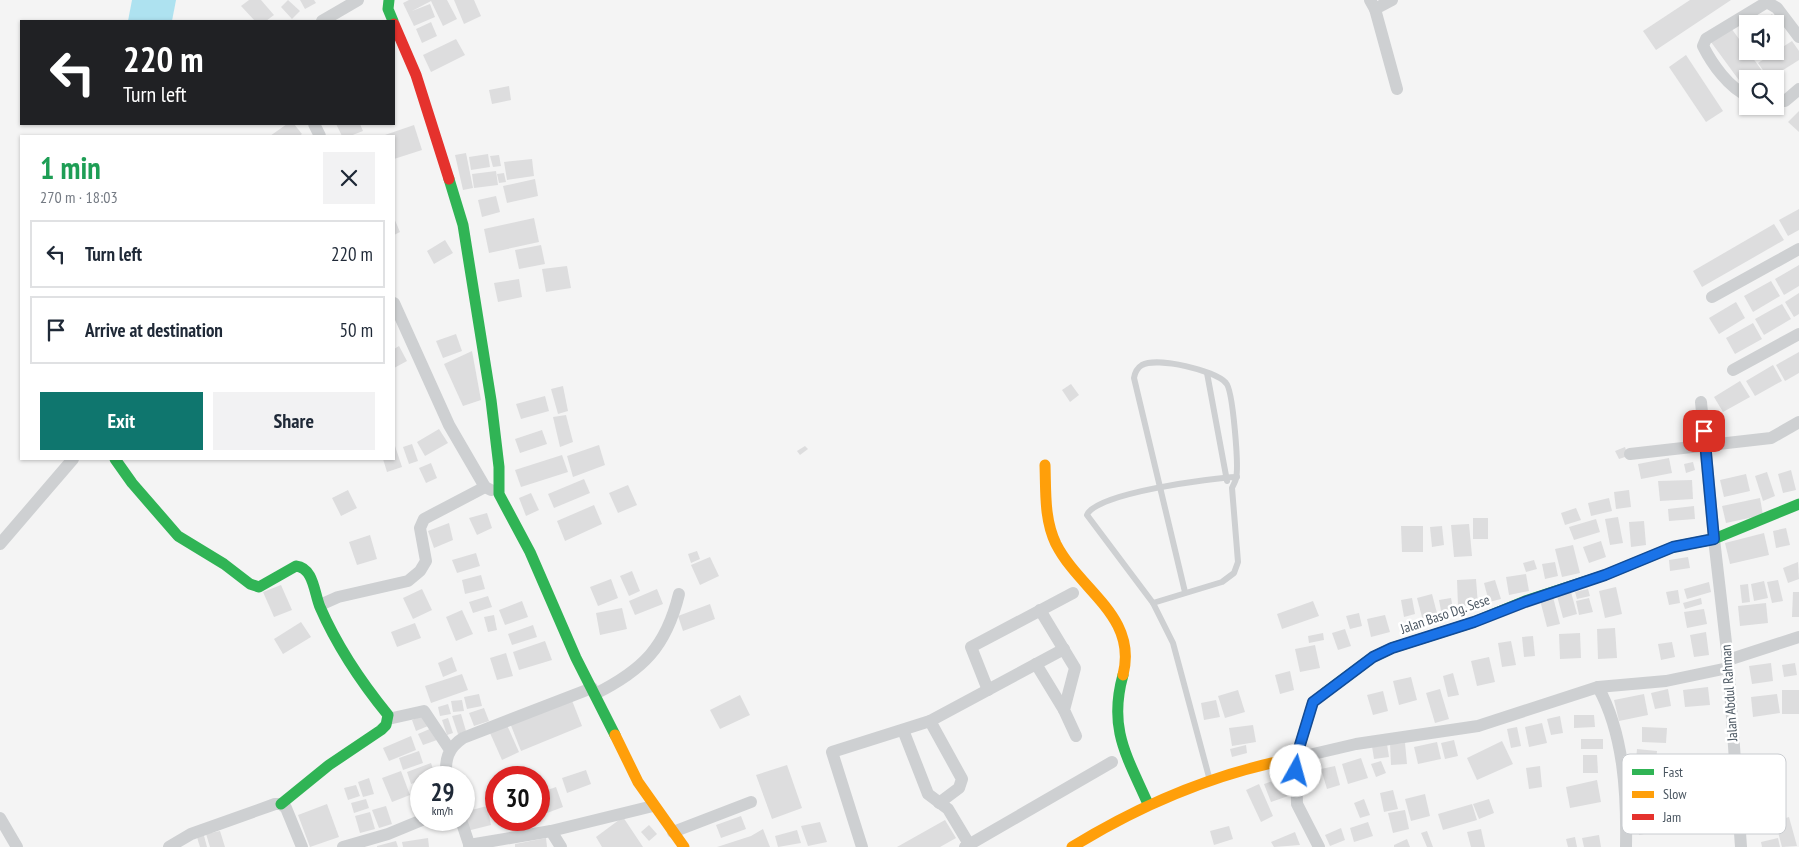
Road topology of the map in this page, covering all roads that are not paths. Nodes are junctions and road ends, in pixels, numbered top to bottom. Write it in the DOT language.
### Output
graph roads {
  1 [pos="358,0"];
  2 [pos="389,0"];
  3 [pos="1392,0"];
  4 [pos="1373,5"];
  5 [pos="324,20"];
  6 [pos="392,20"];
  7 [pos="395,27"];
  8 [pos="1799,38"];
  9 [pos="1799,88"];
  10 [pos="1397,89"];
  11 [pos="1739,92"];
  12 [pos="1784,101"];
  13 [pos="1799,249"];
  14 [pos="1712,297"];
  15 [pos="395,305"];
  16 [pos="1799,334"];
  17 [pos="1733,370"];
  18 [pos="1207,373"];
  19 [pos="1701,402"];
  20 [pos="1799,422"];
  21 [pos="1705,446"];
  22 [pos="1630,454"];
  23 [pos="73,460"];
  24 [pos="116,460"];
  25 [pos="1045,465"];
  26 [pos="1237,477"];
  27 [pos="1225,478"];
  28 [pos="485,487"];
  29 [pos="1159,487"];
  30 [pos="1232,488"];
  31 [pos="498,494"];
  32 [pos="1799,504"];
  33 [pos="1714,539"];
  34 [pos="0,544"];
  35 [pos="1073,592"];
  36 [pos="1185,592"];
  37 [pos="679,594"];
  38 [pos="1153,603"];
  39 [pos="320,605"];
  40 [pos="1040,610"];
  41 [pos="1799,637"];
  42 [pos="1064,649"];
  43 [pos="1036,664"];
  44 [pos="1728,664"];
  45 [pos="1598,687"];
  46 [pos="988,690"];
  47 [pos="593,691"];
  48 [pos="1064,710"];
  49 [pos="388,719"];
  50 [pos="930,721"];
  51 [pos="903,730"];
  52 [pos="1076,736"];
  53 [pos="450,750"];
  54 [pos="1734,754"];
  55 [pos="1296,758"];
  56 [pos="1112,762"];
  57 [pos="446,766"];
  58 [pos="1209,778"];
  59 [pos="1622,779"];
  60 [pos="751,802"];
  61 [pos="939,803"];
  62 [pos="281,804"];
  63 [pos="1148,804"];
  64 [pos="653,806"];
  65 [pos="0,818"];
  66 [pos="410,825"];
  67 [pos="465,831"];
  68 [pos="551,831"];
  69 [pos="673,832"];
  70 [pos="1626,834"];
  71 [pos="1740,834"];
  72 [pos="470,846"];
  73 [pos="967,846"];
  74 [pos="17,847"];
  75 [pos="169,847"];
  76 [pos="302,847"];
  77 [pos="343,847"];
  78 [pos="560,847"];
  79 [pos="684,847"];
  80 [pos="862,847"];
  81 [pos="1072,847"];
  82 [pos="1319,847"];
  83 [pos="1626,847"];
  84 [pos="1741,847"];
  1 -- 5 [label="street"];
  2 -- 6 [label="street"];
  3 -- 4 [label="street"];
  4 -- 10 [label="street"];
  7 -- 31 [label="street"];
  8 -- 11 [label="street"];
  9 -- 12 [label="street"];
  13 -- 14 [label="street"];
  15 -- 28 [label="street"];
  16 -- 17 [label="street"];
  18 -- 26 [label="lane"];
  18 -- 27 [label="lane"];
  18 -- 29 [label="lane"];
  19 -- 21 [label="street, Jalan Abdul Rahman"];
  20 -- 21 [label="street"];
  21 -- 22 [label="street"];
  21 -- 33 [label="street, Jalan Abdul Rahman"];
  23 -- 34 [label="street"];
  24 -- 39 [label="street"];
  25 -- 63 [label="street"];
  26 -- 27 [label="lane"];
  26 -- 30 [label="lane"];
  27 -- 29 [label="lane"];
  27 -- 30 [label="lane"];
  28 -- 31 [label="street"];
  28 -- 39 [label="street"];
  29 -- 36 [label="lane"];
  29 -- 38 [label="lane"];
  30 -- 36 [label="lane"];
  31 -- 47 [label="street"];
  32 -- 33 [label="street, Jalan Baso Dg. Sese"];
  33 -- 44 [label="street, Jalan Abdul Rahman"];
  33 -- 55 [label="street, Jalan Baso Dg. Sese"];
  35 -- 40 [label="street"];
  36 -- 38 [label="lane"];
  37 -- 47 [label="street"];
  38 -- 58 [label="lane"];
  39 -- 49 [label="street"];
  40 -- 42 [label="street"];
  40 -- 46 [label="street"];
  41 -- 44 [label="street"];
  42 -- 43 [label="street"];
  42 -- 48 [label="street"];
  43 -- 46 [label="street"];
  43 -- 48 [label="street"];
  44 -- 45 [label="street"];
  44 -- 54 [label="street, Jalan Abdul Rahman"];
  45 -- 55 [label="street"];
  45 -- 59 [label="street"];
  46 -- 50 [label="street"];
  47 -- 53 [label="street"];
  47 -- 64 [label="street"];
  48 -- 52 [label="street"];
  49 -- 53 [label="street"];
  49 -- 62 [label="street"];
  50 -- 51 [label="street"];
  50 -- 61 [label="street"];
  51 -- 61 [label="street"];
  51 -- 80 [label="street"];
  53 -- 57 [label="street"];
  55 -- 58 [label="street"];
  55 -- 82 [label="street"];
  56 -- 73 [label="street"];
  58 -- 63 [label="street"];
  60 -- 69 [label="street"];
  61 -- 73 [label="street"];
  62 -- 75 [label="street"];
  62 -- 76 [label="street"];
  63 -- 81 [label="street"];
  64 -- 68 [label="street"];
  64 -- 69 [label="street"];
  65 -- 74 [label="street"];
  66 -- 77 [label="street"];
  67 -- 72 [label="street"];
  68 -- 72 [label="street"];
  68 -- 78 [label="street"];
  69 -- 79 [label="street"];
  70 -- 83 [label="street"];
  71 -- 84 [label="street, Jalan Abdul Rahman"];
}
